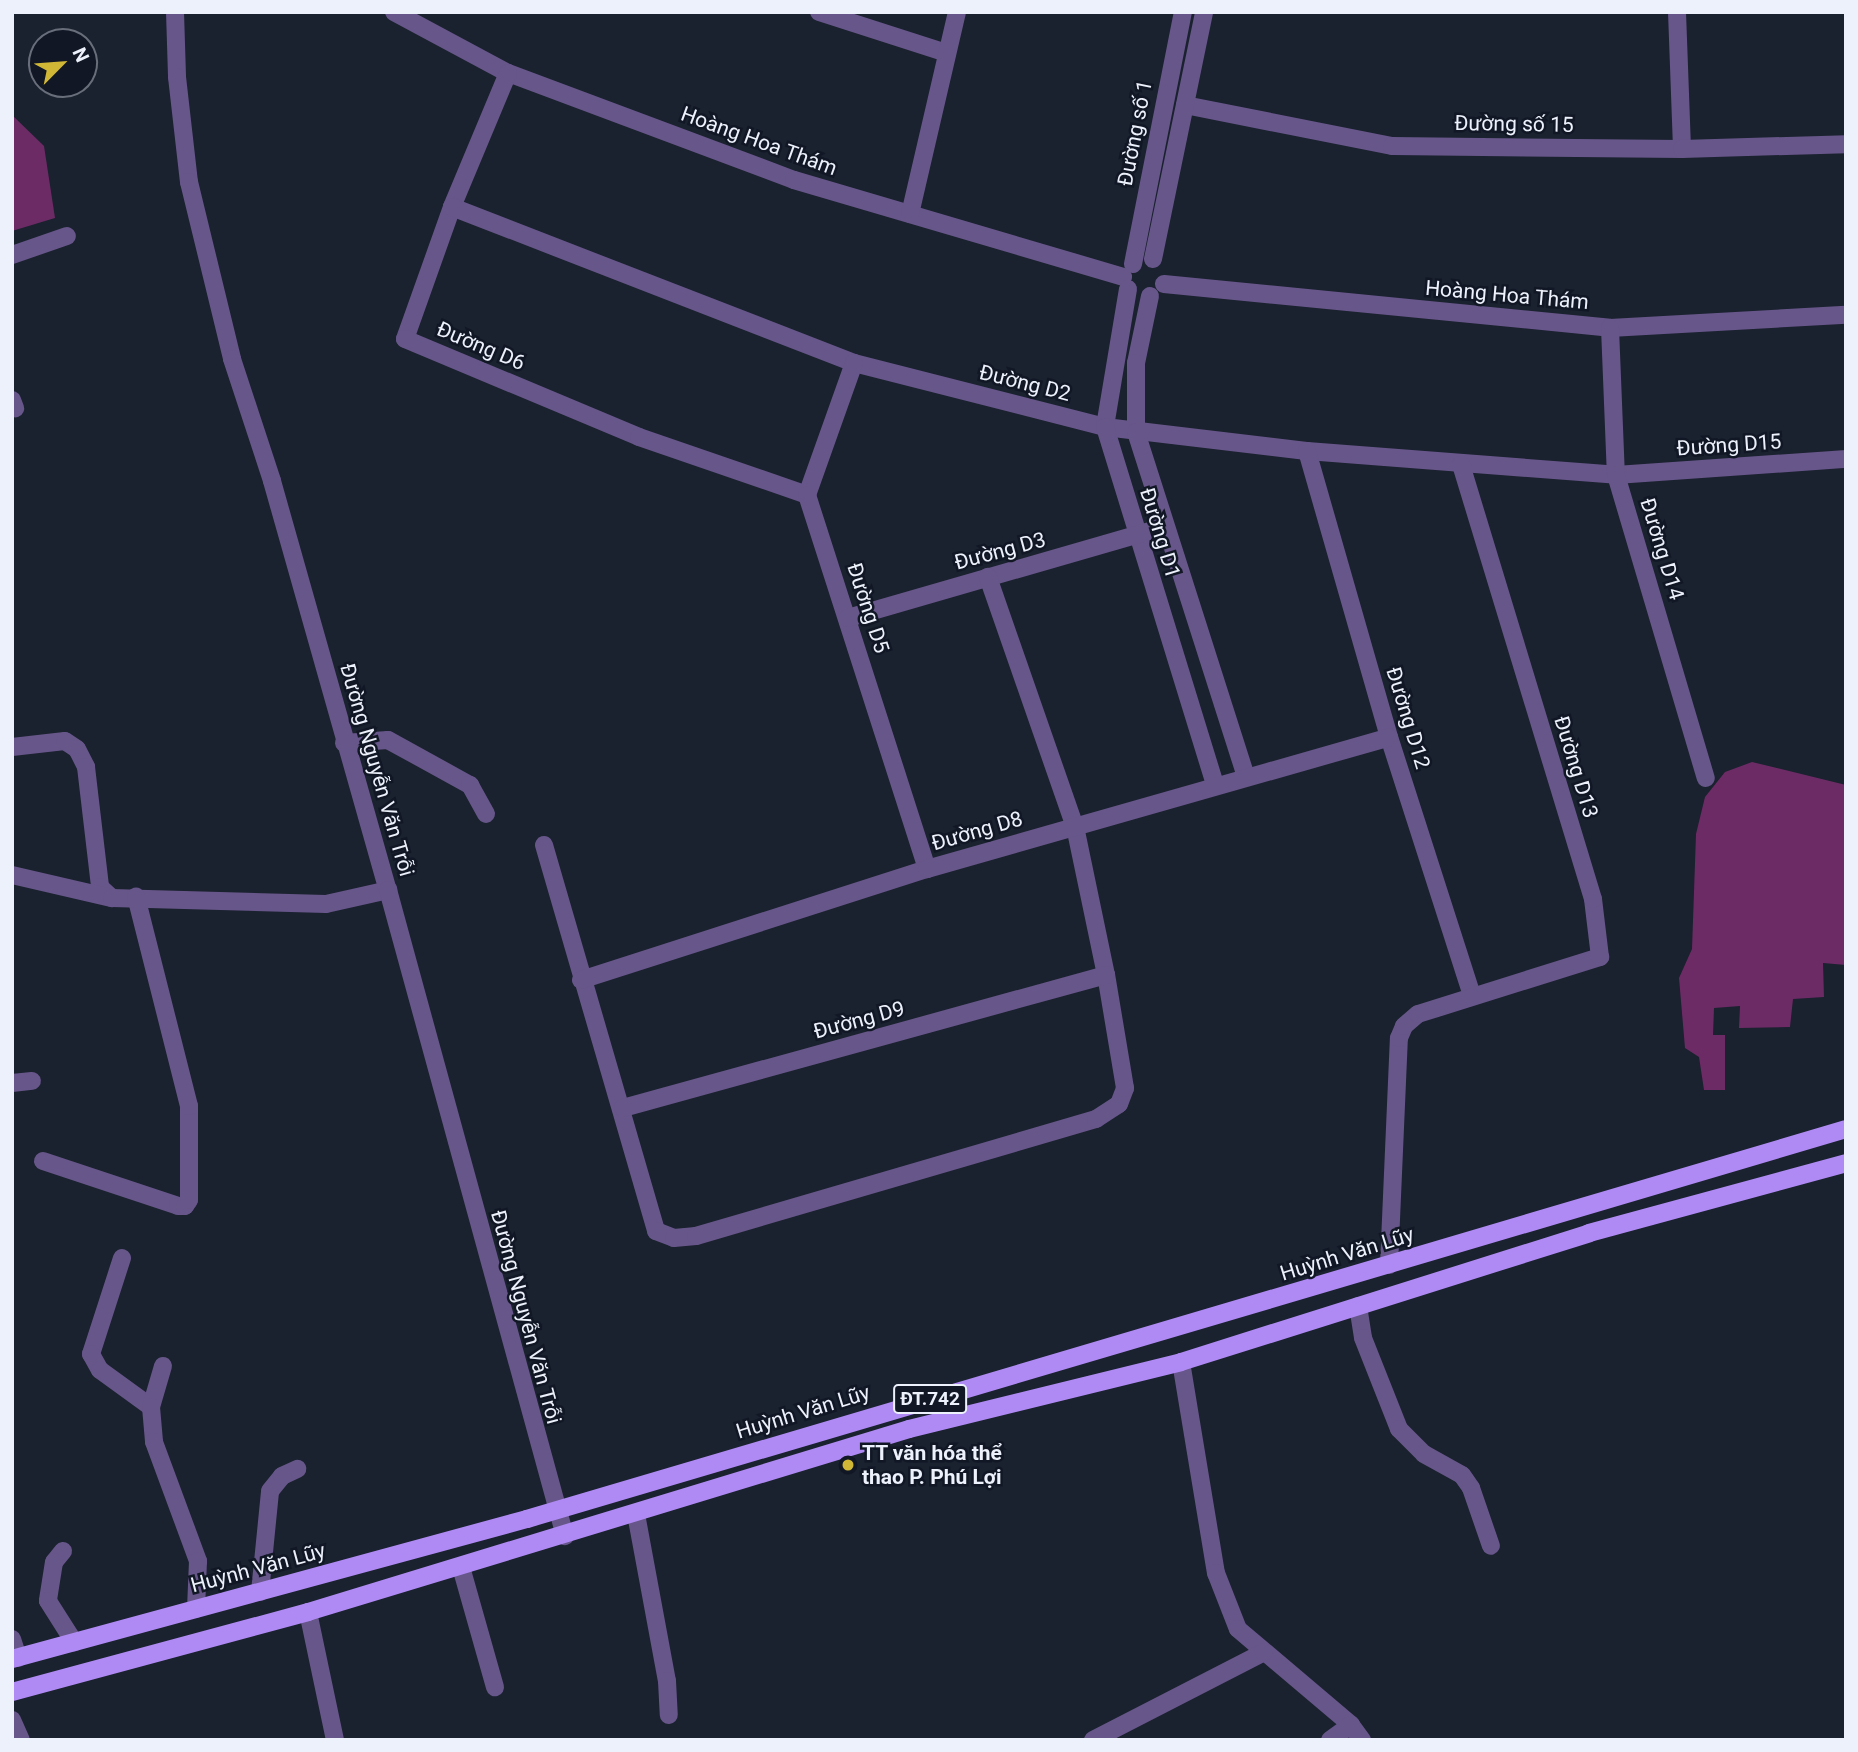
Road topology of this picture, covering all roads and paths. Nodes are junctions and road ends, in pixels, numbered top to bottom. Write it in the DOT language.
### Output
graph roads {
  1 [pos="175,12"];
  2 [pos="394,12"];
  3 [pos="819,12"];
  4 [pos="957,12"];
  5 [pos="1183,12"];
  6 [pos="1204,12"];
  7 [pos="1677,12"];
  8 [pos="947,53"];
  9 [pos="508,73"];
  10 [pos="1185,105"];
  11 [pos="1846,144"];
  12 [pos="1682,149"];
  13 [pos="452,207"];
  14 [pos="910,214"];
  15 [pos="67,236"];
  16 [pos="12,254"];
  17 [pos="1153,259"];
  18 [pos="1128,277"];
  19 [pos="1164,284"];
  20 [pos="1150,296"];
  21 [pos="1846,315"];
  22 [pos="1610,328"];
  23 [pos="854,363"];
  24 [pos="1105,427"];
  25 [pos="1136,432"];
  26 [pos="1307,451"];
  27 [pos="1846,459"];
  28 [pos="1461,465"];
  29 [pos="1616,475"];
  30 [pos="807,495"];
  31 [pos="1163,527"];
  32 [pos="1136,538"];
  33 [pos="988,578"];
  34 [pos="848,618"];
  35 [pos="1210,672"];
  36 [pos="1186,682"];
  37 [pos="1389,737"];
  38 [pos="344,743"];
  39 [pos="12,747"];
  40 [pos="1246,776"];
  41 [pos="1706,778"];
  42 [pos="1215,784"];
  43 [pos="486,814"];
  44 [pos="1075,827"];
  45 [pos="544,845"];
  46 [pos="927,869"];
  47 [pos="12,875"];
  48 [pos="388,890"];
  49 [pos="136,897"];
  50 [pos="112,898"];
  51 [pos="1107,975"];
  52 [pos="581,980"];
  53 [pos="1472,996"];
  54 [pos="32,1081"];
  55 [pos="12,1083"];
  56 [pos="623,1108"];
  57 [pos="1846,1129"];
  58 [pos="43,1161"];
  59 [pos="1846,1163"];
  60 [pos="122,1258"];
  61 [pos="1389,1265"];
  62 [pos="1358,1306"];
  63 [pos="1181,1362"];
  64 [pos="163,1366"];
  65 [pos="151,1408"];
  66 [pos="297,1469"];
  67 [pos="555,1509"];
  68 [pos="636,1514"];
  69 [pos="565,1536"];
  70 [pos="1491,1546"];
  71 [pos="63,1551"];
  72 [pos="461,1567"];
  73 [pos="260,1592"];
  74 [pos="196,1609"];
  75 [pos="308,1612"];
  76 [pos="12,1639"];
  77 [pos="74,1642"];
  78 [pos="1264,1652"];
  79 [pos="15,1658"];
  80 [pos="495,1687"];
  81 [pos="12,1692"];
  82 [pos="668,1715"];
  83 [pos="12,1720"];
  84 [pos="1350,1725"];
  85 [pos="20,1740"];
  86 [pos="335,1740"];
  87 [pos="1093,1740"];
  88 [pos="1330,1740"];
  89 [pos="1362,1740"];
  1 -- 38 [label="street, Đường Nguyễn Văn Trỗi"];
  2 -- 9 [label="street, Hoàng Hoa Thám"];
  3 -- 8 [label="street"];
  4 -- 8 [label="street"];
  5 -- 18 [label="street, Đường số 1"];
  6 -- 10 [label="street, Đường số 1"];
  7 -- 12 [label="street"];
  8 -- 14 [label="street"];
  9 -- 13 [label="street, Đường D6"];
  9 -- 14 [label="street, Hoàng Hoa Thám"];
  10 -- 12 [label="street, Đường số 15"];
  10 -- 17 [label="street, Đường số 1"];
  11 -- 12 [label="street, Đường số 15"];
  13 -- 23 [label="street, Đường D2"];
  13 -- 30 [label="street, Đường D6"];
  14 -- 18 [label="street, Hoàng Hoa Thám"];
  15 -- 16 [label="street"];
  17 -- 18 [label="street"];
  17 -- 19 [label="street"];
  18 -- 20 [label="street"];
  18 -- 24 [label="street, Đường D1"];
  19 -- 20 [label="street"];
  19 -- 22 [label="street, Hoàng Hoa Thám"];
  20 -- 25 [label="street, Đường D1"];
  21 -- 22 [label="street, Hoàng Hoa Thám"];
  22 -- 29 [label="street, Đường D14"];
  23 -- 24 [label="street, Đường D2"];
  23 -- 30 [label="street"];
  24 -- 25 [label="street, Đường D2"];
  24 -- 32 [label="street, Đường D1"];
  25 -- 26 [label="street, Đường D2"];
  25 -- 31 [label="street, Đường D1"];
  26 -- 28 [label="street, Đường D2"];
  26 -- 37 [label="street, Đường D12"];
  27 -- 29 [label="street, Đường D15"];
  28 -- 29 [label="street, Đường D2"];
  28 -- 53 [label="street, Đường D13"];
  29 -- 41 [label="street, Đường D14"];
  30 -- 34 [label="street, Đường D5"];
  31 -- 32 [label="street, Đường D3"];
  31 -- 35 [label="street, Đường D1"];
  32 -- 33 [label="street, Đường D3"];
  32 -- 36 [label="street, Đường D1"];
  33 -- 34 [label="street, Đường D3"];
  33 -- 44 [label="street"];
  34 -- 46 [label="street, Đường D5"];
  35 -- 36 [label="street"];
  35 -- 40 [label="street, Đường D1"];
  36 -- 42 [label="street, Đường D1"];
  37 -- 40 [label="street, Đường D8"];
  37 -- 53 [label="street, Đường D12"];
  38 -- 43 [label="street"];
  38 -- 48 [label="street, Đường Nguyễn Văn Trỗi"];
  39 -- 50 [label="street"];
  40 -- 42 [label="street, Đường D8"];
  42 -- 44 [label="street, Đường D8"];
  44 -- 46 [label="street, Đường D8"];
  44 -- 51 [label="street"];
  45 -- 52 [label="street"];
  46 -- 52 [label="street, Đường D8"];
  47 -- 50 [label="street"];
  48 -- 49 [label="street"];
  48 -- 67 [label="street, Đường Nguyễn Văn Trỗi"];
  49 -- 50 [label="street"];
  49 -- 58 [label="street"];
  51 -- 56 [label="street, Đường D9"];
  51 -- 56 [label="street"];
  52 -- 56 [label="street"];
  53 -- 61 [label="street"];
  54 -- 55 [label="street"];
  57 -- 61 [label="main road, Huỳnh Văn Lũy / ĐT.742"];
  59 -- 62 [label="main road, ĐT.742"];
  60 -- 65 [label="street"];
  61 -- 67 [label="main road, Huỳnh Văn Lũy / ĐT.742"];
  62 -- 63 [label="main road, ĐT.742"];
  62 -- 70 [label="street"];
  63 -- 68 [label="main road, ĐT.742"];
  63 -- 78 [label="street"];
  64 -- 65 [label="street"];
  65 -- 74 [label="street"];
  66 -- 73 [label="street"];
  67 -- 69 [label="street, Đường Nguyễn Văn Trỗi"];
  67 -- 73 [label="main road, Huỳnh Văn Lũy / ĐT.742"];
  68 -- 69 [label="main road, ĐT.742"];
  68 -- 82 [label="street"];
  69 -- 72 [label="main road, ĐT.742"];
  71 -- 77 [label="street"];
  72 -- 75 [label="main road, ĐT.742"];
  72 -- 80 [label="street"];
  73 -- 74 [label="main road, Huỳnh Văn Lũy / ĐT.742"];
  74 -- 77 [label="main road, Huỳnh Văn Lũy / ĐT.742"];
  75 -- 81 [label="main road, ĐT.742"];
  75 -- 86 [label="street"];
  76 -- 79 [label="street"];
  77 -- 79 [label="main road, Huỳnh Văn Lũy / ĐT.742"];
  78 -- 84 [label="street"];
  78 -- 87 [label="street"];
  83 -- 85 [label="street"];
  84 -- 88 [label="street"];
  84 -- 89 [label="street"];
}
